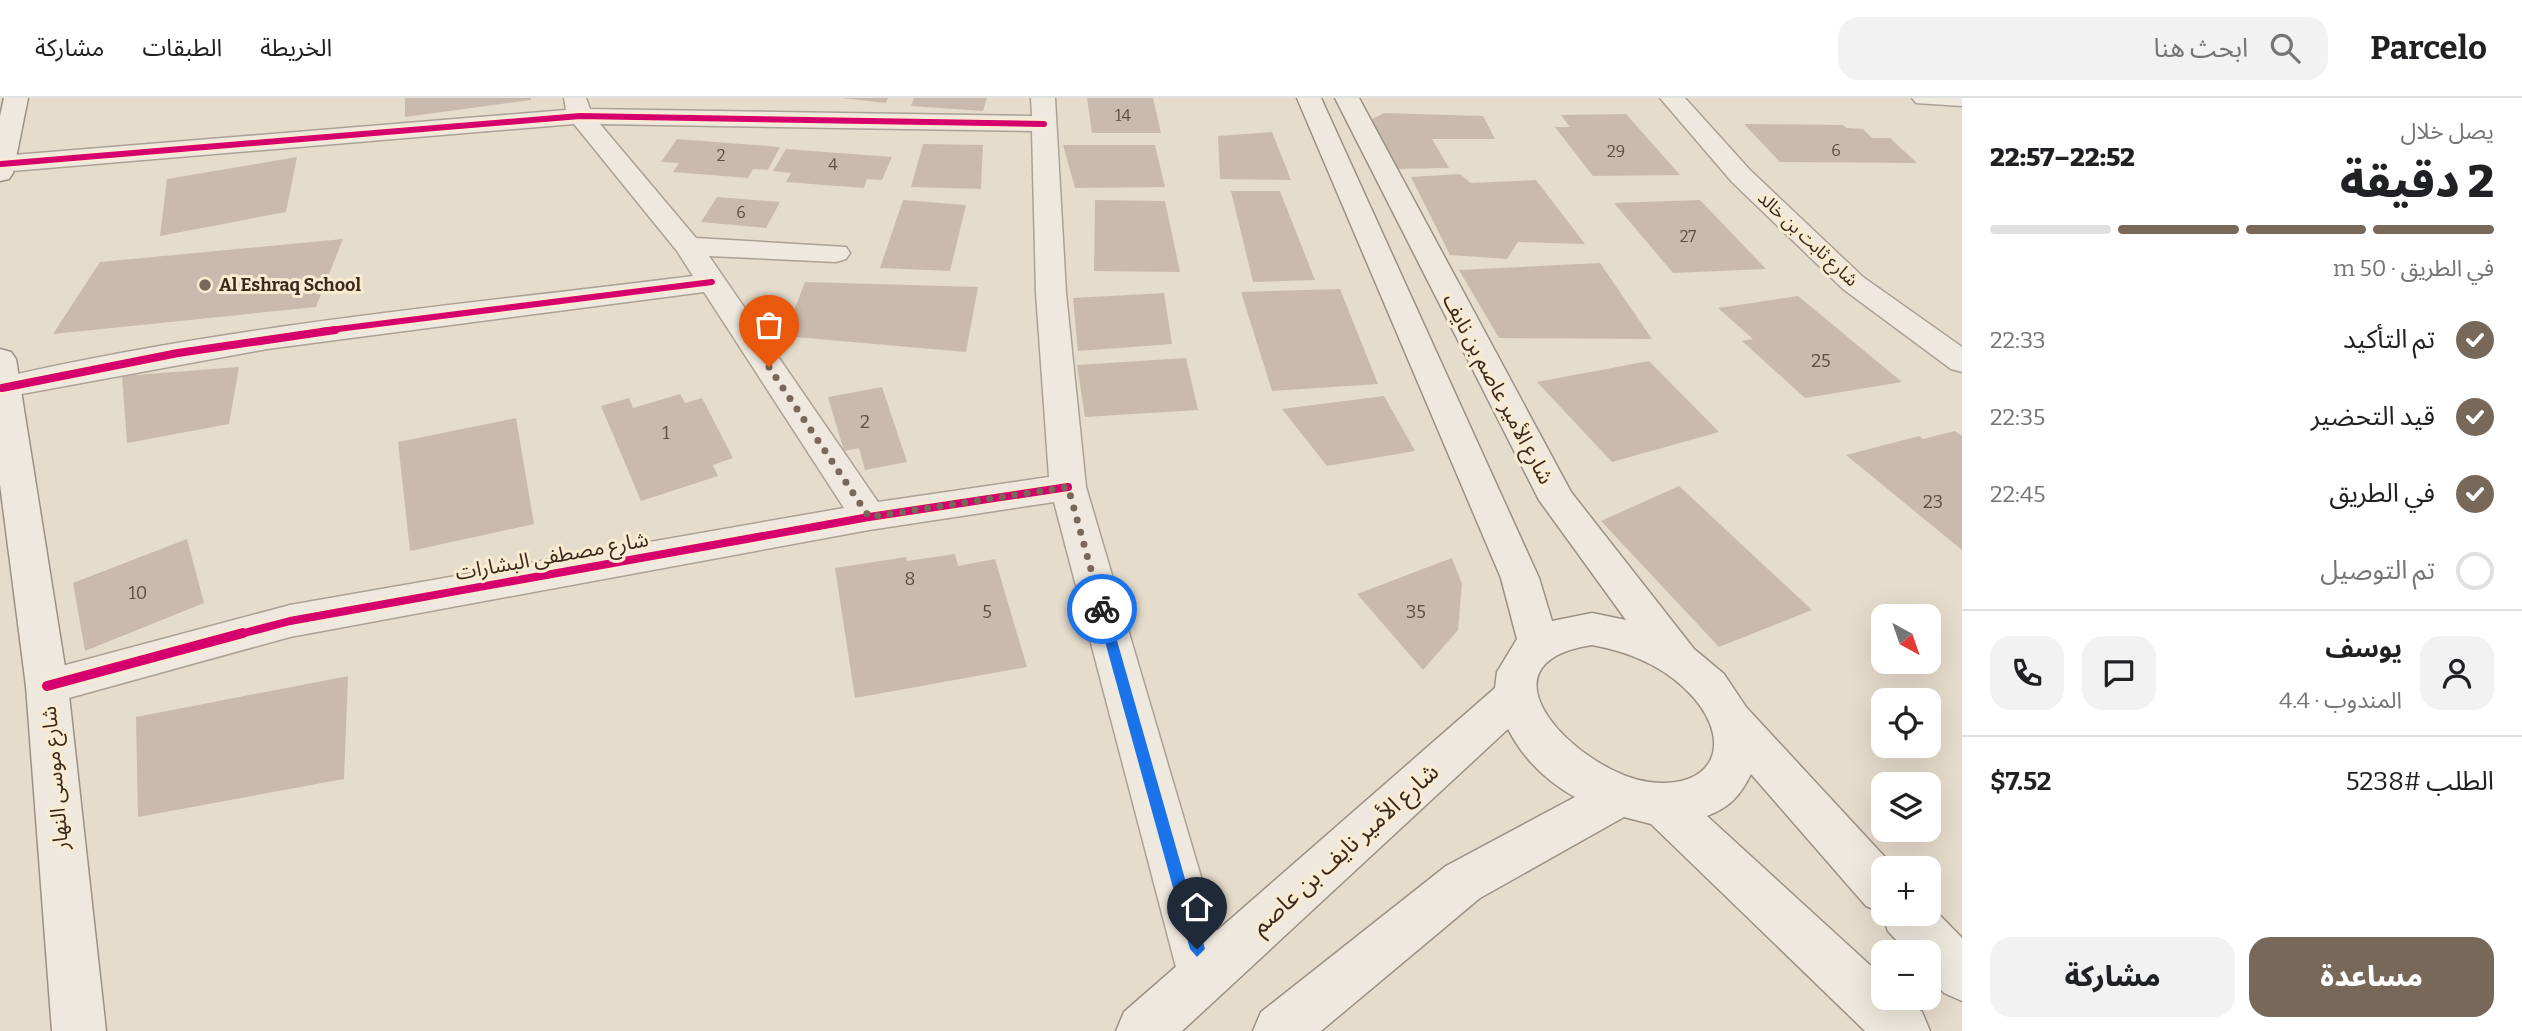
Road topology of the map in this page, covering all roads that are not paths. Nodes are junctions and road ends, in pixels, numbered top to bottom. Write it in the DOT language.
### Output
graph roads {
  1 [pos="16,98"];
  2 [pos="1308,98"];
  3 [pos="1347,98"];
  4 [pos="1672,98"];
  5 [pos="1924,98"];
  6 [pos="1962,100"];
  7 [pos="577,107"];
  8 [pos="1043,111"];
  9 [pos="1,164"];
  10 [pos="0,173"];
  11 [pos="688,246"];
  12 [pos="836,253"];
  13 [pos="712,282"];
  14 [pos="1962,362"];
  15 [pos="1,374"];
  16 [pos="1068,487"];
  17 [pos="869,517"];
  18 [pos="1538,642"];
  19 [pos="1679,660"];
  20 [pos="47,687"];
  21 [pos="1516,695"];
  22 [pos="1730,720"];
  23 [pos="1641,800"];
  24 [pos="1871,877"];
  25 [pos="1916,926"];
  26 [pos="1204,975"];
  27 [pos="1962,975"];
  28 [pos="79,1031"];
  29 [pos="1143,1031"];
  30 [pos="1280,1031"];
  31 [pos="1903,1031"];
  1 -- 9 [label="street"];
  2 -- 18 [label="street"];
  3 -- 19 [label="street, شارع الأمير عاصم بن نايف"];
  4 -- 14 [label="street, شارع ثابت بن خالد"];
  5 -- 6 [label="street"];
  7 -- 8 [label="street"];
  7 -- 9 [label="street"];
  7 -- 11 [label="street"];
  8 -- 16 [label="street"];
  9 -- 10 [label="street"];
  11 -- 12 [label="street"];
  11 -- 13 [label="street"];
  13 -- 15 [label="street"];
  13 -- 17 [label="street"];
  15 -- 20 [label="street, شارع موسى النهار"];
  16 -- 17 [label="street, شارع مصطفى البشارات"];
  16 -- 26 [label="street"];
  17 -- 20 [label="street, شارع مصطفى البشارات"];
  18 -- 19 [label="street"];
  18 -- 21 [label="street"];
  19 -- 22 [label="street"];
  20 -- 28 [label="street, شارع موسى النهار"];
  21 -- 23 [label="street"];
  21 -- 26 [label="street, شارع الأمير نايف بن عاصم"];
  22 -- 23 [label="street"];
  22 -- 24 [label="street"];
  23 -- 30 [label="street"];
  23 -- 31 [label="street"];
  25 -- 27 [label="street"];
  26 -- 29 [label="street, شارع الأمير نايف بن عاصم"];
}
